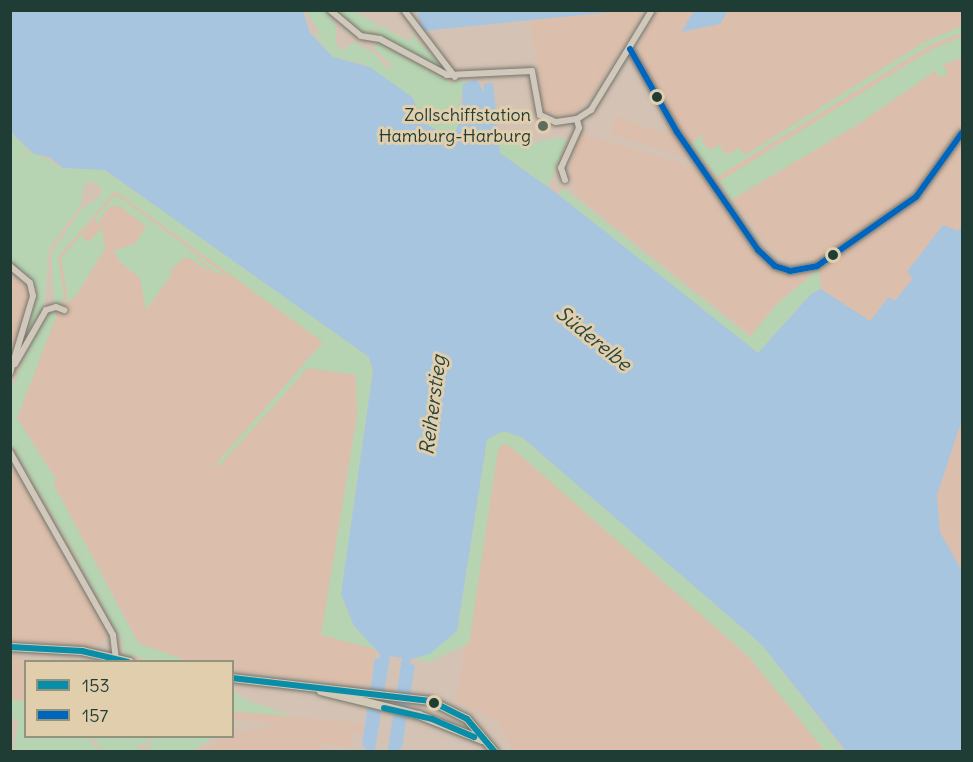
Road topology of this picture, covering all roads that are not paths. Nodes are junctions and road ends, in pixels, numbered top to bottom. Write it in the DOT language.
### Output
graph roads {
  1 [pos="330,10"];
  2 [pos="404,10"];
  3 [pos="652,10"];
  4 [pos="630,49"];
  5 [pos="455,77"];
  6 [pos="576,119"];
  7 [pos="963,133"];
  8 [pos="565,180"];
  9 [pos="10,266"];
  10 [pos="64,310"];
  11 [pos="12,370"];
  12 [pos="10,452"];
  13 [pos="10,647"];
  14 [pos="116,658"];
  15 [pos="123,660"];
  16 [pos="234,678"];
  17 [pos="308,687"];
  18 [pos="482,740"];
  19 [pos="495,752"];
  1 -- 5 [label="street"];
  2 -- 5 [label="street"];
  3 -- 4 [label="street"];
  4 -- 6 [label="street"];
  4 -- 7 [label="street"];
  5 -- 6 [label="street"];
  6 -- 8 [label="street"];
  9 -- 11 [label="street"];
  10 -- 11 [label="street"];
  12 -- 14 [label="street"];
  13 -- 14 [label="main road"];
  14 -- 15 [label="main road"];
  16 -- 17 [label="main road"];
  17 -- 18 [label="main road"];
  17 -- 18 [label="main road"];
  18 -- 19 [label="main road"];
}
